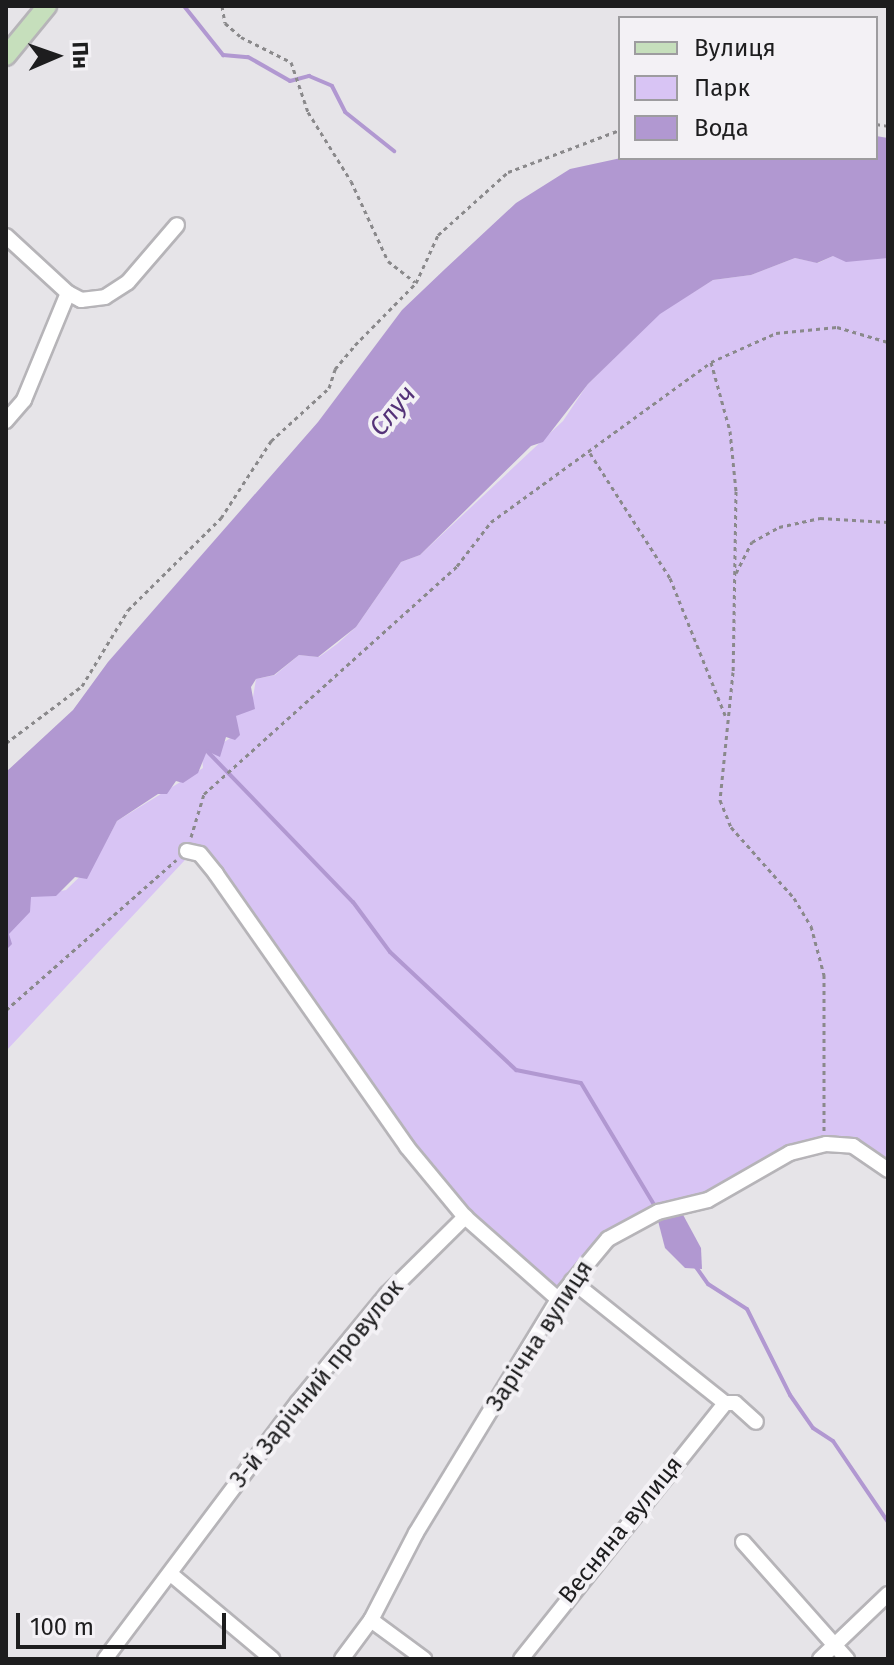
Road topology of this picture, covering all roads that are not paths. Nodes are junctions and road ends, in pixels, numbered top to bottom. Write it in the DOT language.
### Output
graph roads {
  1 [pos="47,6"];
  2 [pos="6,56"];
  3 [pos="177,225"];
  4 [pos="6,236"];
  5 [pos="68,293"];
  6 [pos="6,421"];
  7 [pos="187,851"];
  8 [pos="888,1170"];
  9 [pos="465,1217"];
  10 [pos="572,1281"];
  11 [pos="558,1299"];
  12 [pos="725,1403"];
  13 [pos="756,1422"];
  14 [pos="743,1542"];
  15 [pos="172,1575"];
  16 [pos="888,1594"];
  17 [pos="371,1620"];
  18 [pos="834,1645"];
  19 [pos="105,1659"];
  20 [pos="272,1659"];
  21 [pos="342,1659"];
  22 [pos="424,1659"];
  23 [pos="521,1659"];
  24 [pos="820,1659"];
  25 [pos="847,1659"];
  1 -- 2 [label="main road"];
  3 -- 5 [label="street"];
  4 -- 5 [label="street"];
  5 -- 6 [label="street"];
  7 -- 9 [label="street"];
  8 -- 10 [label="street, Зарічна вулиця"];
  9 -- 11 [label="street"];
  9 -- 15 [label="street, 3-й Зарічний провулок"];
  10 -- 11 [label="street, Зарічна вулиця"];
  10 -- 12 [label="street"];
  11 -- 17 [label="street, Зарічна вулиця"];
  12 -- 13 [label="street"];
  12 -- 23 [label="street, Весняна вулиця"];
  14 -- 18 [label="street"];
  15 -- 19 [label="street, 3-й Зарічний провулок"];
  15 -- 20 [label="street"];
  16 -- 18 [label="street"];
  17 -- 21 [label="street, Зарічна вулиця"];
  17 -- 22 [label="street"];
  18 -- 24 [label="street"];
  18 -- 25 [label="street"];
}
